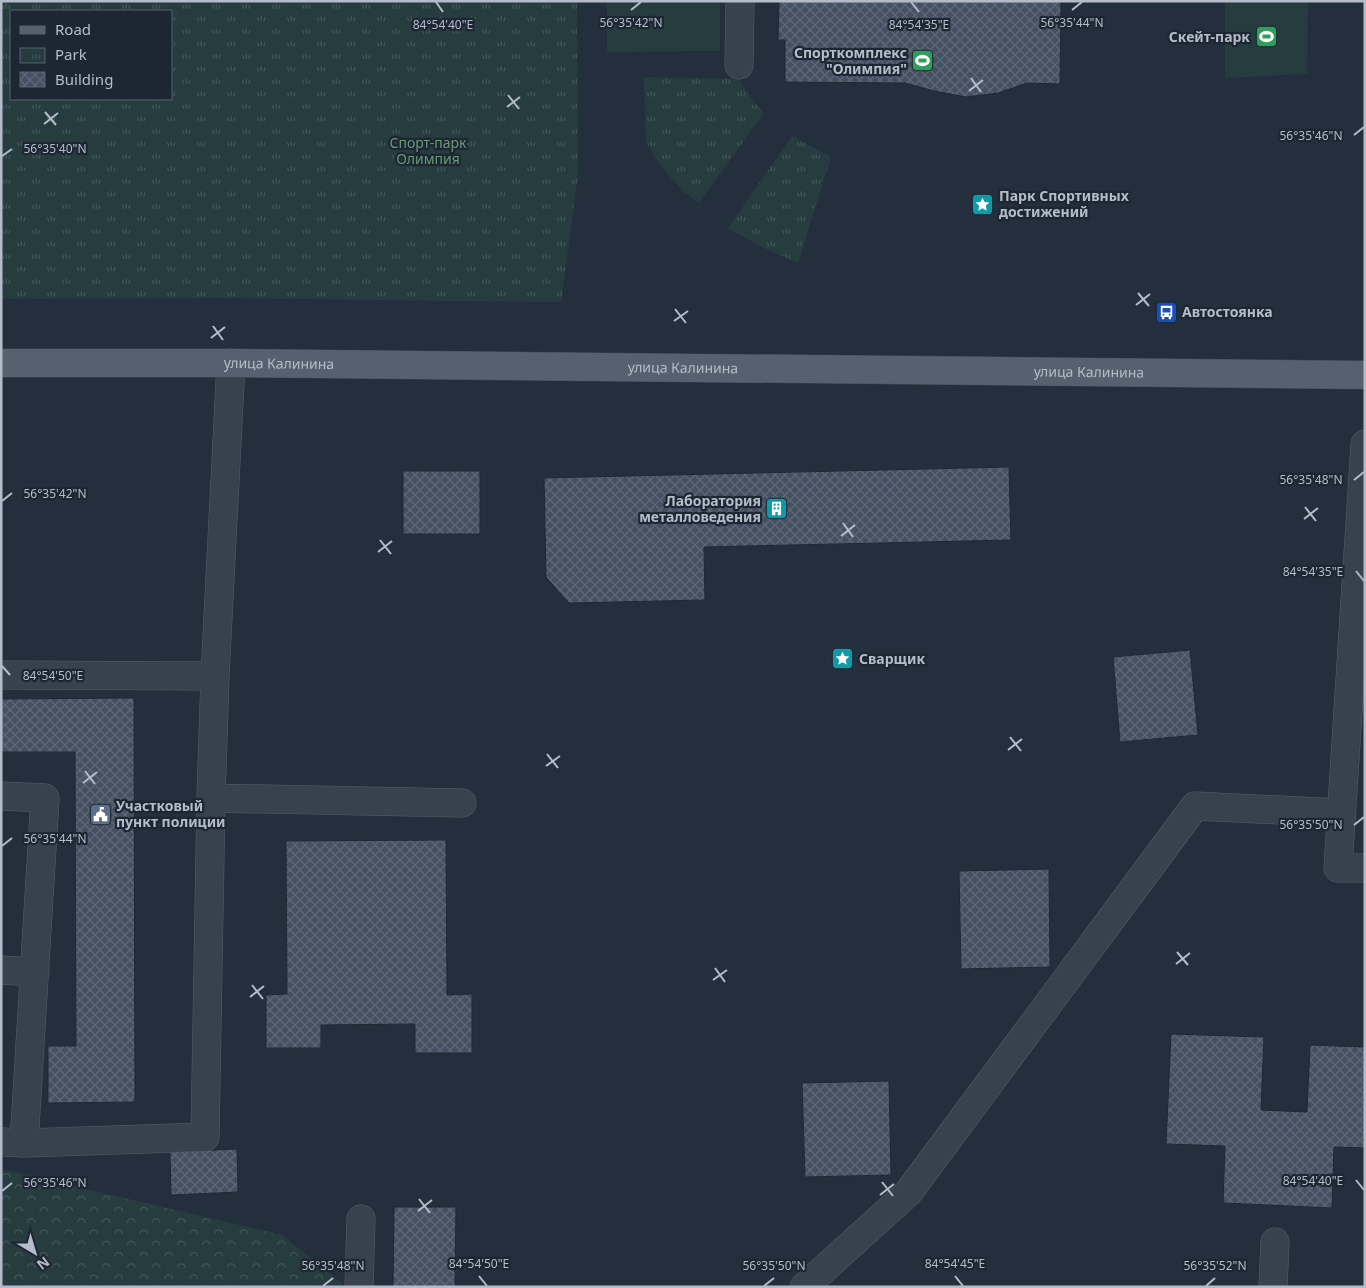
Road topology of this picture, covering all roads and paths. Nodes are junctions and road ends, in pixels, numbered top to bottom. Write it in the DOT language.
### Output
graph roads {
  1 [pos="740,1"];
  2 [pos="739,65"];
  3 [pos="1,362"];
  4 [pos="230,363"];
  5 [pos="1365,375"];
  6 [pos="1365,444"];
  7 [pos="1,675"];
  8 [pos="215,676"];
  9 [pos="1,796"];
  10 [pos="211,798"];
  11 [pos="462,804"];
  12 [pos="1341,813"];
  13 [pos="1365,868"];
  14 [pos="1,970"];
  15 [pos="35,972"];
  16 [pos="13,1142"];
  17 [pos="360,1219"];
  18 [pos="1275,1242"];
  19 [pos="359,1287"];
  20 [pos="804,1287"];
  21 [pos="1273,1287"];
  1 -- 2 [label="lane"];
  3 -- 4 [label="main road, улица Калинина"];
  4 -- 5 [label="main road, улица Калинина"];
  4 -- 8 [label="lane"];
  6 -- 12 [label="lane"];
  7 -- 8 [label="lane"];
  8 -- 10 [label="lane"];
  9 -- 15 [label="lane"];
  10 -- 11 [label="lane"];
  10 -- 16 [label="lane"];
  12 -- 13 [label="lane"];
  12 -- 20 [label="lane"];
  14 -- 15 [label="lane"];
  15 -- 16 [label="lane"];
  17 -- 19 [label="lane"];
  18 -- 21 [label="lane"];
}
